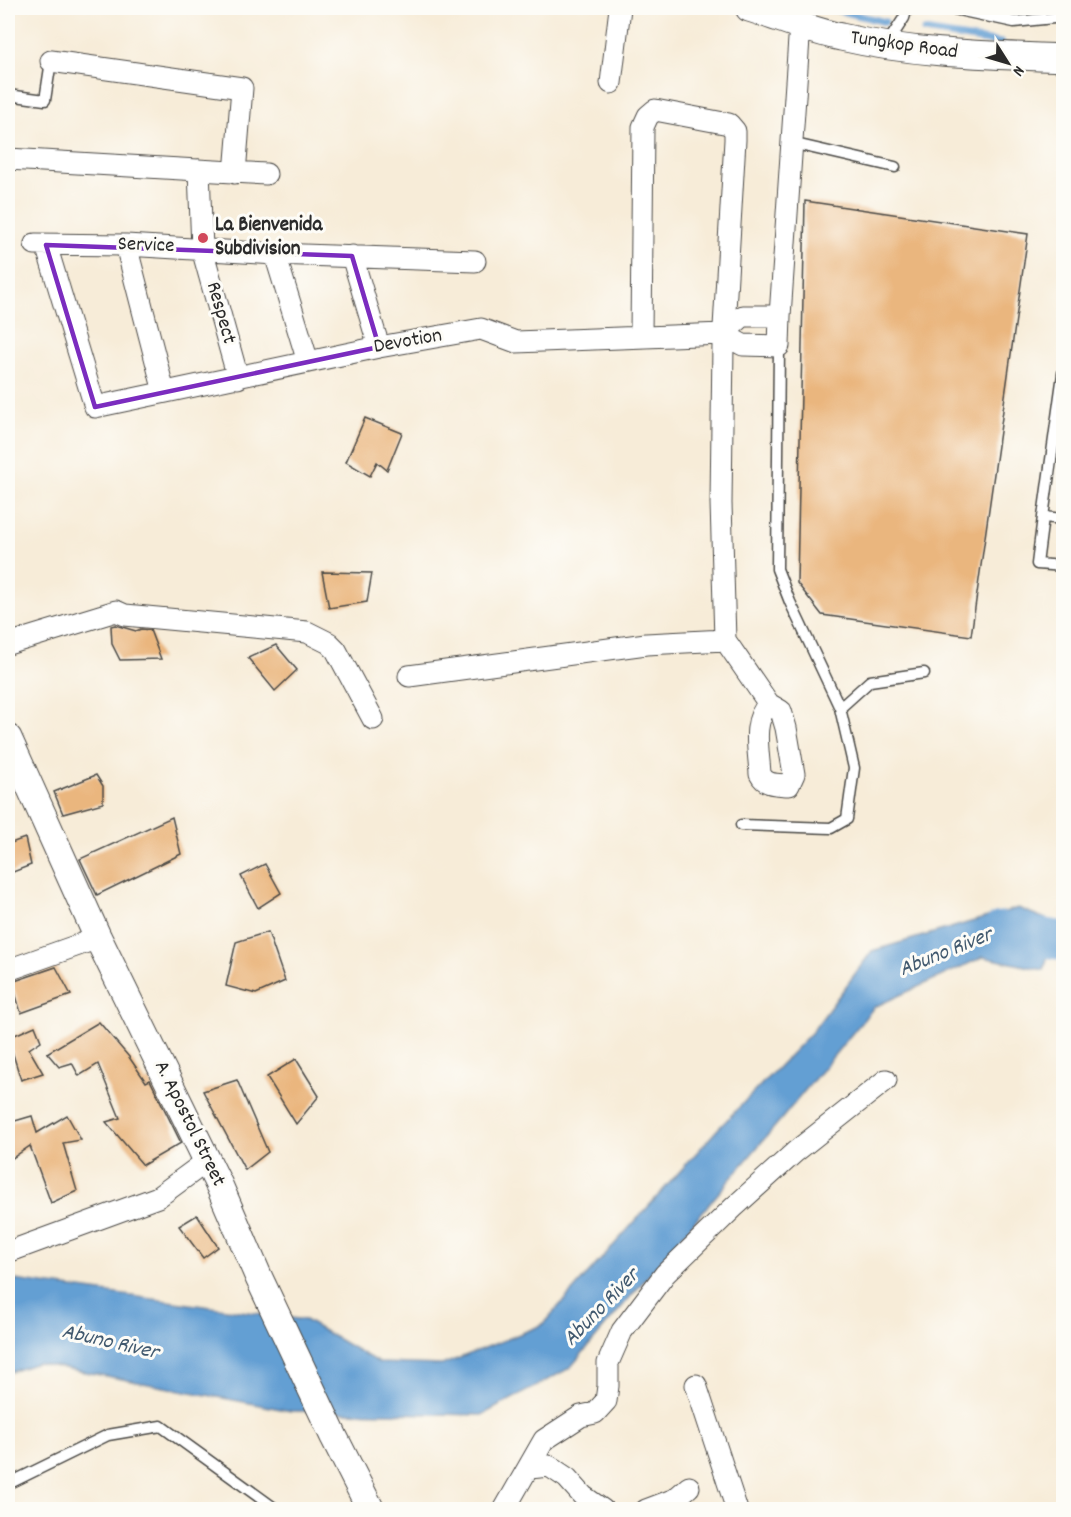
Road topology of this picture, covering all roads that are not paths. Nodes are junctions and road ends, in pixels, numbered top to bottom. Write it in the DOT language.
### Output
graph roads {
  1 [pos="620,8"];
  2 [pos="749,8"];
  3 [pos="908,8"];
  4 [pos="949,8"];
  5 [pos="1064,17"];
  6 [pos="800,24"];
  7 [pos="886,45"];
  8 [pos="1064,58"];
  9 [pos="51,61"];
  10 [pos="611,83"];
  11 [pos="8,95"];
  12 [pos="791,143"];
  13 [pos="8,159"];
  14 [pos="895,168"];
  15 [pos="199,170"];
  16 [pos="235,172"];
  17 [pos="266,174"];
  18 [pos="126,245"];
  19 [pos="202,249"];
  20 [pos="274,254"];
  21 [pos="352,256"];
  22 [pos="474,261"];
  23 [pos="780,316"];
  24 [pos="723,334"];
  25 [pos="641,336"];
  26 [pos="379,346"];
  27 [pos="779,346"];
  28 [pos="308,362"];
  29 [pos="1064,367"];
  30 [pos="238,378"];
  31 [pos="164,392"];
  32 [pos="95,407"];
  33 [pos="1043,518"];
  34 [pos="1064,519"];
  35 [pos="1064,566"];
  36 [pos="725,639"];
  37 [pos="8,644"];
  38 [pos="924,673"];
  39 [pos="409,676"];
  40 [pos="769,704"];
  41 [pos="840,708"];
  42 [pos="373,718"];
  43 [pos="8,738"];
  44 [pos="741,825"];
  45 [pos="99,938"];
  46 [pos="8,970"];
  47 [pos="886,1080"];
  48 [pos="207,1161"];
  49 [pos="8,1252"];
  50 [pos="696,1385"];
  51 [pos="530,1468"];
  52 [pos="8,1484"];
  53 [pos="689,1487"];
  54 [pos="277,1509"];
  55 [pos="371,1509"];
  56 [pos="504,1509"];
  57 [pos="603,1509"];
  58 [pos="646,1509"];
  59 [pos="737,1509"];
  1 -- 10 [label="street"];
  2 -- 6 [label="street, Tungkop Road"];
  3 -- 7 [label="lane"];
  4 -- 5 [label="lane"];
  6 -- 7 [label="street, Tungkop Road"];
  6 -- 12 [label="street"];
  7 -- 8 [label="street, Tungkop Road"];
  9 -- 11 [label="lane"];
  9 -- 16 [label="street"];
  12 -- 14 [label="lane"];
  12 -- 23 [label="street"];
  13 -- 15 [label="street"];
  15 -- 16 [label="street"];
  15 -- 19 [label="street, Respect"];
  16 -- 17 [label="street"];
  18 -- 19 [label="street, Service"];
  18 -- 31 [label="street"];
  18 -- 32 [label="street, Service"];
  19 -- 20 [label="street, Service"];
  19 -- 30 [label="street, Respect"];
  20 -- 21 [label="street, Service"];
  20 -- 28 [label="street"];
  21 -- 22 [label="street, Service"];
  21 -- 26 [label="street"];
  23 -- 24 [label="street"];
  23 -- 27 [label="street"];
  24 -- 25 [label="street, Devotion"];
  24 -- 25 [label="street"];
  24 -- 27 [label="street, Devotion"];
  24 -- 36 [label="street"];
  25 -- 26 [label="street, Devotion"];
  26 -- 28 [label="street, Devotion"];
  27 -- 41 [label="lane"];
  28 -- 30 [label="street, Devotion"];
  29 -- 33 [label="lane"];
  30 -- 31 [label="street, Devotion"];
  31 -- 32 [label="street, Devotion"];
  33 -- 34 [label="lane"];
  33 -- 35 [label="lane"];
  36 -- 39 [label="street"];
  36 -- 40 [label="street"];
  37 -- 42 [label="street"];
  38 -- 41 [label="lane"];
  41 -- 44 [label="lane"];
  43 -- 45 [label="street, A. Apostol Street"];
  45 -- 46 [label="street"];
  45 -- 48 [label="street, A. Apostol Street"];
  47 -- 51 [label="street"];
  48 -- 49 [label="street"];
  48 -- 55 [label="street, A. Apostol Street"];
  50 -- 59 [label="street"];
  51 -- 56 [label="street"];
  51 -- 57 [label="street"];
  52 -- 54 [label="lane"];
  53 -- 58 [label="street"];
}
